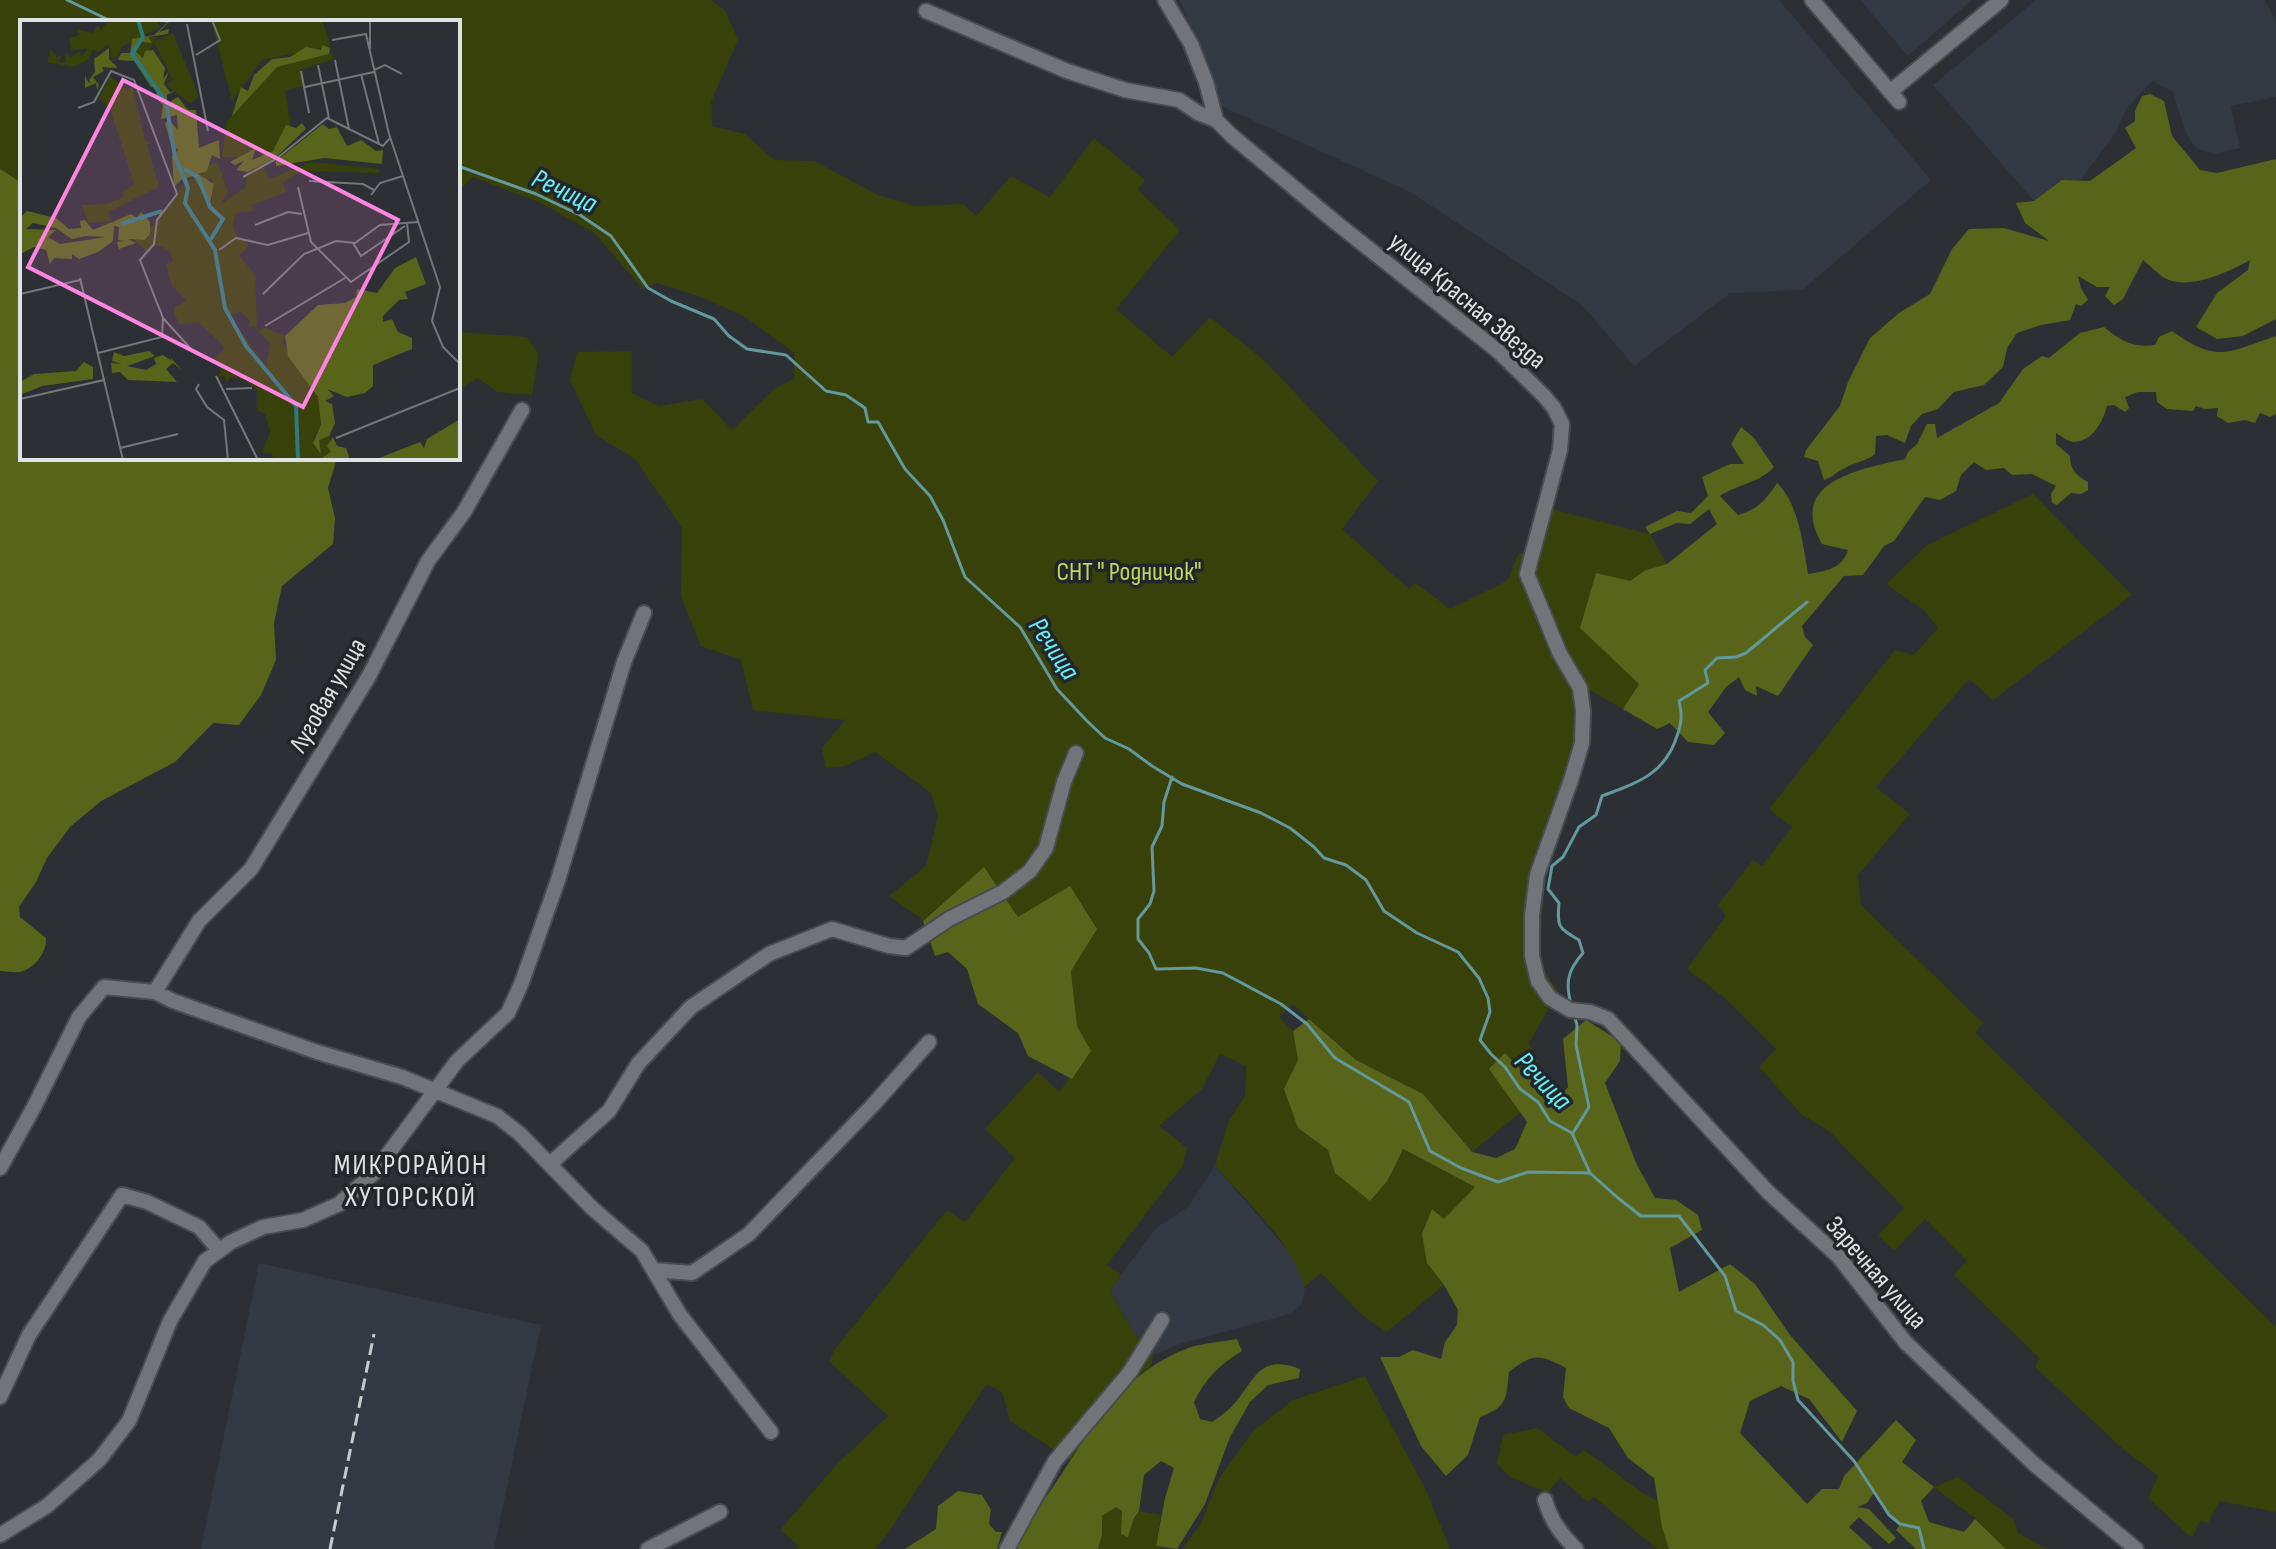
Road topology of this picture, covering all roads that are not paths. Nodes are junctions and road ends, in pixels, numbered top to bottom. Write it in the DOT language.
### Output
graph roads {
  1 [pos="1165,0"];
  2 [pos="1812,0"];
  3 [pos="2001,0"];
  4 [pos="926,11"];
  5 [pos="1216,120"];
  6 [pos="522,410"];
  7 [pos="1527,574"];
  8 [pos="644,613"];
  9 [pos="1076,753"];
  10 [pos="155,992"];
  11 [pos="929,1042"];
  12 [pos="435,1093"];
  13 [pos="550,1164"];
  14 [pos="0,1168"];
  15 [pos="219,1250"];
  16 [pos="654,1270"];
  17 [pos="1162,1320"];
  18 [pos="0,1397"];
  19 [pos="771,1432"];
  20 [pos="1545,1500"];
  21 [pos="720,1512"];
  22 [pos="0,1535"];
  23 [pos="648,1549"];
  24 [pos="1007,1549"];
  25 [pos="1576,1549"];
  26 [pos="2136,1549"];
  1 -- 5 [label="street"];
  2 -- 3 [label="street"];
  4 -- 5 [label="street, улица Красная Звезда"];
  5 -- 7 [label="street, улица Красная Звезда"];
  6 -- 10 [label="street, Луговая улица"];
  7 -- 26 [label="street, Заречная улица"];
  8 -- 12 [label="street"];
  9 -- 13 [label="street"];
  10 -- 12 [label="street"];
  10 -- 14 [label="street"];
  11 -- 16 [label="street"];
  12 -- 13 [label="street"];
  12 -- 15 [label="street"];
  13 -- 16 [label="street"];
  15 -- 18 [label="street"];
  15 -- 22 [label="street"];
  16 -- 19 [label="street"];
  17 -- 24 [label="street"];
  20 -- 25 [label="street"];
  21 -- 23 [label="street"];
}
